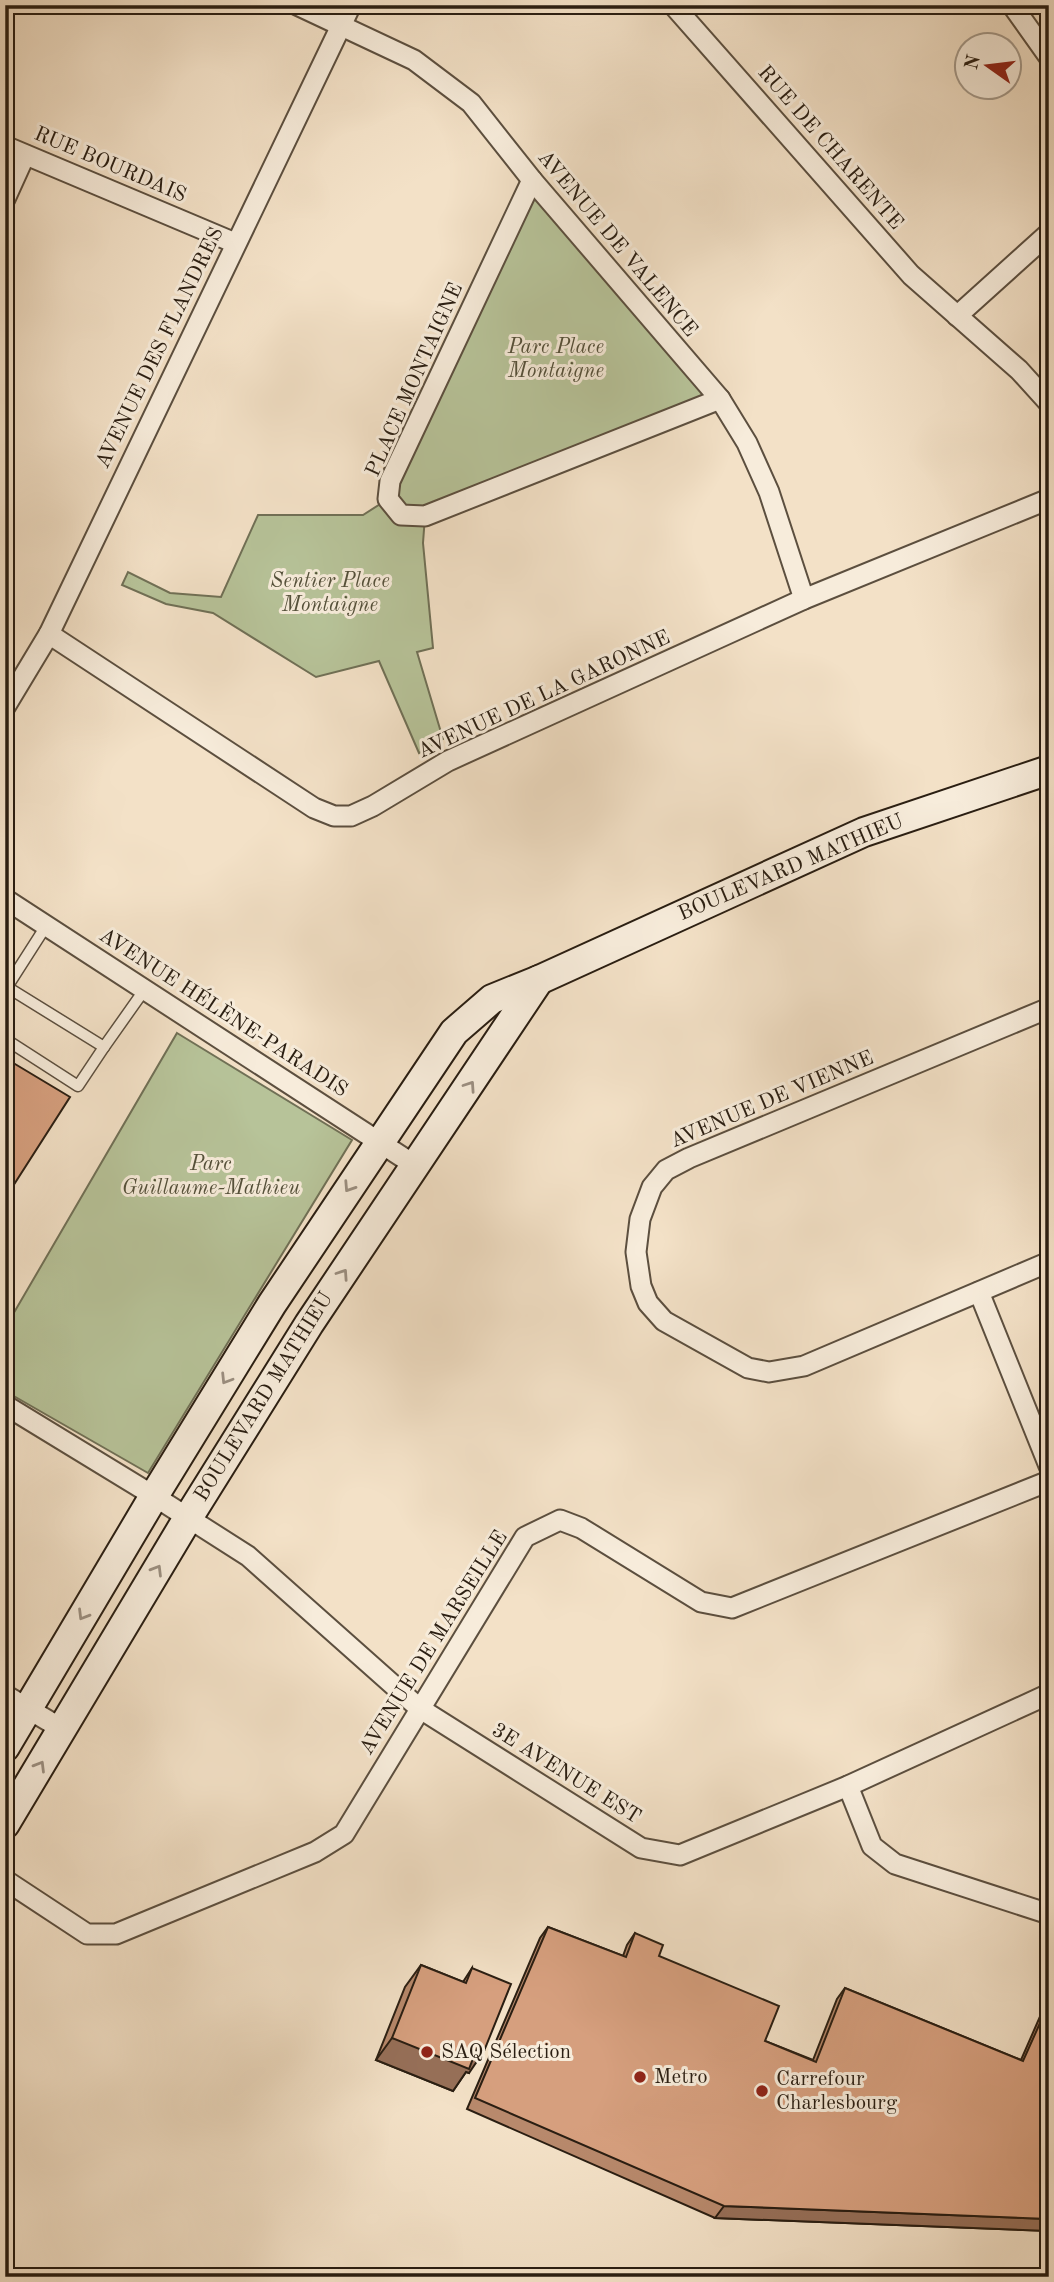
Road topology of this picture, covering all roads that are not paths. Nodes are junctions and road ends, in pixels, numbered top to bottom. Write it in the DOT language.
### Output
graph roads {
  1 [pos="297,5"];
  2 [pos="351,5"];
  3 [pos="673,5"];
  4 [pos="1013,5"];
  5 [pos="342,26"];
  6 [pos="1049,57"];
  7 [pos="5,146"];
  8 [pos="25,155"];
  9 [pos="532,180"];
  10 [pos="5,199"];
  11 [pos="1049,233"];
  12 [pos="235,243"];
  13 [pos="957,316"];
  14 [pos="720,399"];
  15 [pos="1049,403"];
  16 [pos="1049,499"];
  17 [pos="804,599"];
  18 [pos="49,634"];
  19 [pos="5,707"];
  20 [pos="1049,770"];
  21 [pos="5,900"];
  22 [pos="46,926"];
  23 [pos="539,980"];
  24 [pos="6,988"];
  25 [pos="145,989"];
  26 [pos="1049,1008"];
  27 [pos="5,1039"];
  28 [pos="104,1047"];
  29 [pos="379,1141"];
  30 [pos="416,1166"];
  31 [pos="1049,1262"];
  32 [pos="979,1292"];
  33 [pos="5,1405"];
  34 [pos="1049,1466"];
  35 [pos="1049,1481"];
  36 [pos="154,1496"];
  37 [pos="188,1518"];
  38 [pos="1049,1694"];
  39 [pos="17,1702"];
  40 [pos="419,1709"];
  41 [pos="62,1729"];
  42 [pos="5,1746"];
  43 [pos="848,1786"];
  44 [pos="5,1824"];
  45 [pos="5,1880"];
  46 [pos="1049,1914"];
  1 -- 5 [label="street, AVENUE DE VALENCE"];
  2 -- 5 [label="street, AVENUE DES FLANDRES"];
  3 -- 13 [label="street, RUE DE CHARENTE"];
  4 -- 6 [label="street"];
  5 -- 9 [label="street, AVENUE DE VALENCE"];
  5 -- 12 [label="street, AVENUE DES FLANDRES"];
  7 -- 8 [label="street, RUE BOURDAIS"];
  8 -- 10 [label="street"];
  8 -- 12 [label="street, RUE BOURDAIS"];
  9 -- 14 [label="street, AVENUE DE VALENCE"];
  9 -- 14 [label="street, PLACE MONTAIGNE"];
  11 -- 13 [label="street"];
  12 -- 18 [label="street, AVENUE DES FLANDRES"];
  13 -- 15 [label="street, RUE DE CHARENTE"];
  14 -- 17 [label="street, AVENUE DE VALENCE"];
  16 -- 17 [label="street, AVENUE DE LA GARONNE"];
  17 -- 18 [label="street, AVENUE DE LA GARONNE"];
  18 -- 19 [label="street, AVENUE DES FLANDRES"];
  20 -- 23 [label="street, BOULEVARD MATHIEU"];
  21 -- 22 [label="street, AVENUE HÉLÈNE-PARADIS"];
  22 -- 24 [label="lane"];
  22 -- 25 [label="street, AVENUE HÉLÈNE-PARADIS"];
  23 -- 29 [label="street, BOULEVARD MATHIEU"];
  30 -- 23 [label="street, BOULEVARD MATHIEU, one-way"];
  24 -- 28 [label="lane"];
  25 -- 28 [label="lane"];
  25 -- 29 [label="street, AVENUE HÉLÈNE-PARADIS"];
  26 -- 32 [label="street, AVENUE DE VIENNE"];
  27 -- 28 [label="lane"];
  29 -- 30 [label="street, AVENUE HÉLÈNE-PARADIS"];
  29 -- 36 [label="street, BOULEVARD MATHIEU, one-way"];
  37 -- 30 [label="street, BOULEVARD MATHIEU, one-way"];
  31 -- 32 [label="street, AVENUE DE VIENNE"];
  32 -- 34 [label="street"];
  33 -- 36 [label="street, 3E AVENUE EST"];
  35 -- 40 [label="street, AVENUE DE MARSEILLE"];
  36 -- 37 [label="street, 3E AVENUE EST"];
  36 -- 39 [label="street, BOULEVARD MATHIEU, one-way"];
  37 -- 40 [label="street, 3E AVENUE EST"];
  41 -- 37 [label="street, BOULEVARD MATHIEU, one-way"];
  38 -- 43 [label="street, 3E AVENUE EST"];
  39 -- 41 [label="street"];
  39 -- 42 [label="street, BOULEVARD MATHIEU"];
  40 -- 43 [label="street, 3E AVENUE EST"];
  40 -- 45 [label="street, AVENUE DE MARSEILLE"];
  44 -- 41 [label="street, BOULEVARD MATHIEU, one-way"];
  43 -- 46 [label="street"];
}
